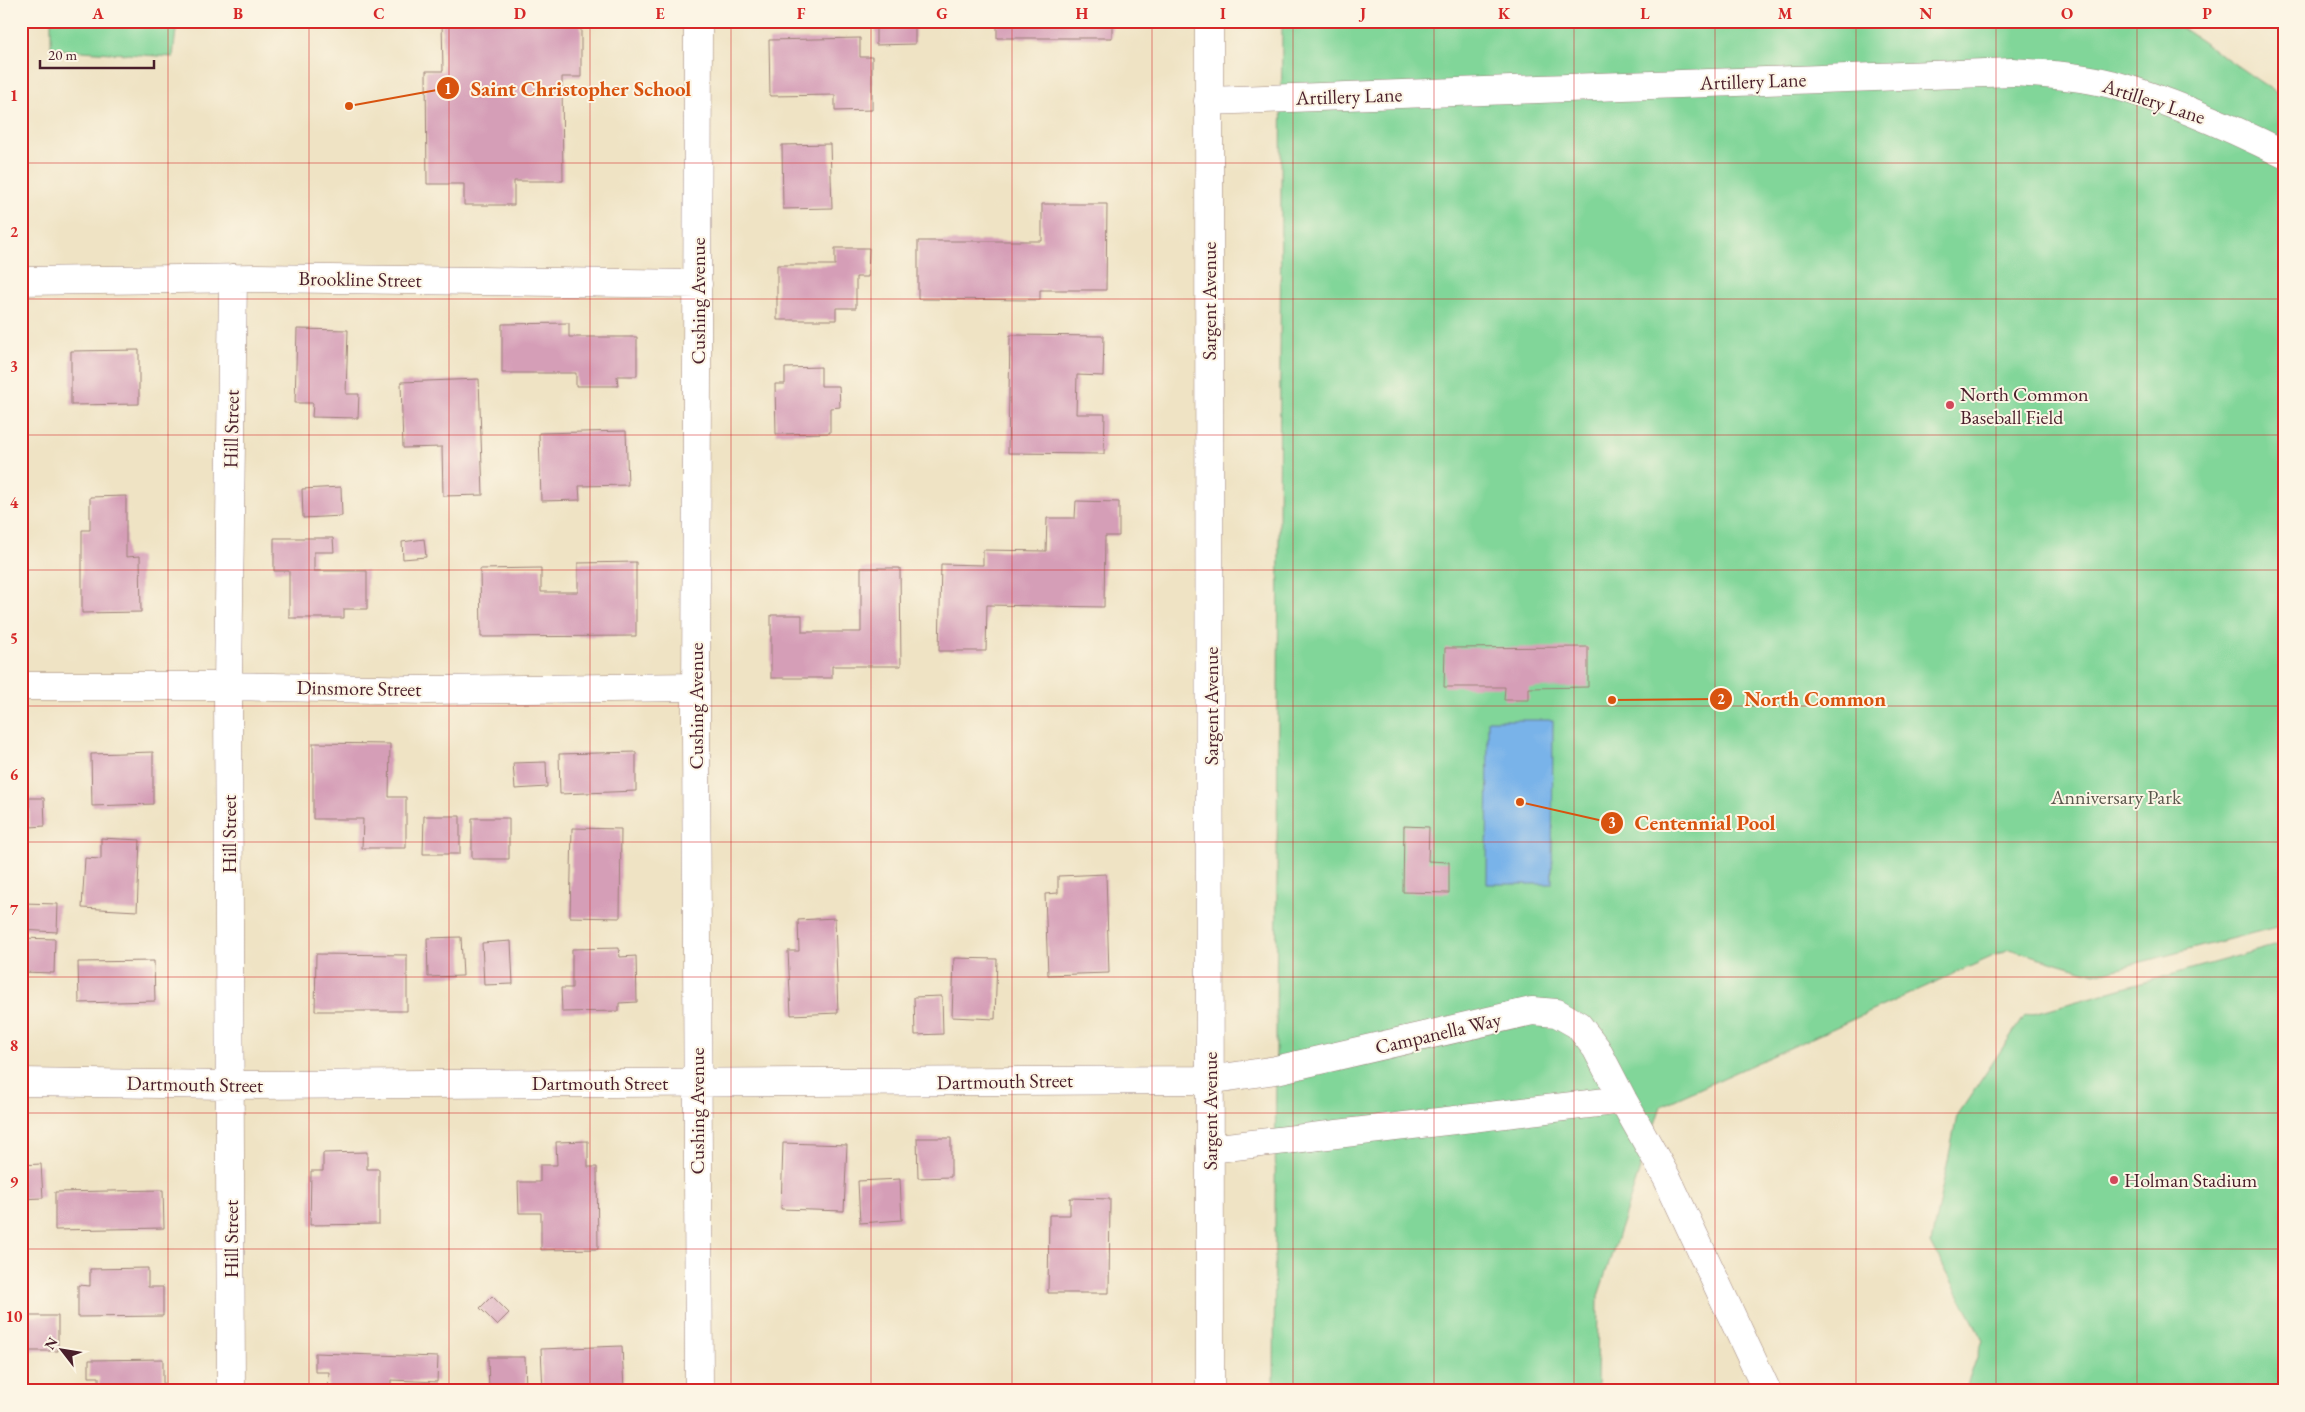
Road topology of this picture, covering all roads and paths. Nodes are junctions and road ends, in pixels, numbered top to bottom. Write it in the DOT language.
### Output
graph roads {
  1 [pos="698,21"];
  2 [pos="1209,21"];
  3 [pos="1208,101"];
  4 [pos="2284,154"];
  5 [pos="234,278"];
  6 [pos="21,281"];
  7 [pos="698,284"];
  8 [pos="21,686"];
  9 [pos="228,686"];
  10 [pos="696,687"];
  11 [pos="1209,1080"];
  12 [pos="21,1082"];
  13 [pos="697,1083"];
  14 [pos="230,1085"];
  15 [pos="1623,1100"];
  16 [pos="1210,1149"];
  17 [pos="232,1391"];
  18 [pos="699,1391"];
  19 [pos="1210,1391"];
  20 [pos="1768,1391"];
  1 -- 7 [label="street, Cushing Avenue"];
  2 -- 3 [label="street, Sargent Avenue"];
  3 -- 4 [label="street, Artillery Lane"];
  3 -- 11 [label="street, Sargent Avenue"];
  5 -- 6 [label="street, Brookline Street"];
  5 -- 7 [label="street, Brookline Street"];
  5 -- 9 [label="street, Hill Street"];
  7 -- 10 [label="street, Cushing Avenue"];
  8 -- 9 [label="street, Dinsmore Street"];
  9 -- 10 [label="street, Dinsmore Street"];
  9 -- 14 [label="street, Hill Street"];
  10 -- 13 [label="street, Cushing Avenue"];
  11 -- 13 [label="street, Dartmouth Street"];
  11 -- 15 [label="street, Campanella Way"];
  11 -- 16 [label="street, Sargent Avenue"];
  12 -- 14 [label="street, Dartmouth Street"];
  13 -- 14 [label="street, Dartmouth Street"];
  13 -- 18 [label="street, Cushing Avenue"];
  14 -- 17 [label="street, Hill Street"];
  15 -- 16 [label="street"];
  15 -- 20 [label="street, Campanella Way"];
  16 -- 19 [label="street, Sargent Avenue"];
}
